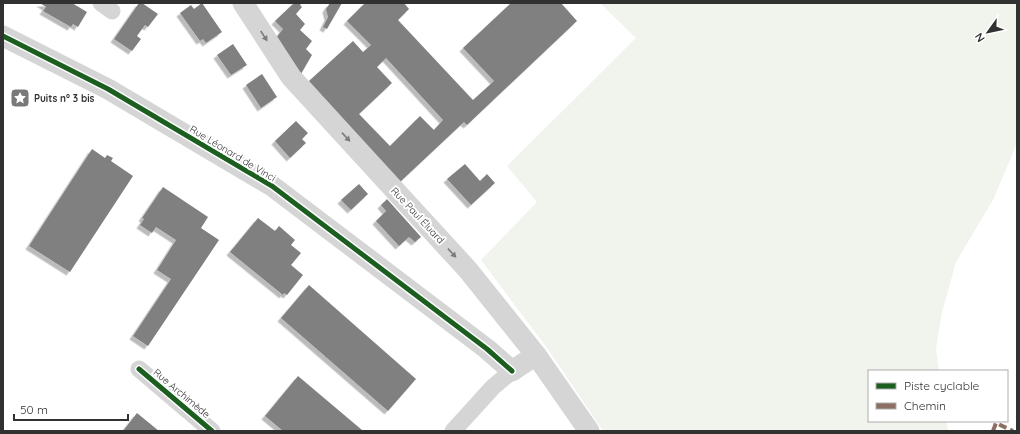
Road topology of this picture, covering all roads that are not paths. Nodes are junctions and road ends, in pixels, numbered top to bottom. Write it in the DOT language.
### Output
graph roads {
  1 [pos="243,3"];
  2 [pos="3,36"];
  3 [pos="536,355"];
  4 [pos="139,369"];
  5 [pos="512,371"];
  6 [pos="212,431"];
  7 [pos="453,431"];
  8 [pos="589,431"];
  1 -- 3 [label="street, Rue Paul Éluard, one-way"];
  2 -- 5 [label="street, Rue Léonard de Vinci"];
  3 -- 5 [label="street"];
  3 -- 8 [label="street, Rue Paul Éluard"];
  4 -- 6 [label="street, Rue Archimède"];
  5 -- 7 [label="street"];
}
